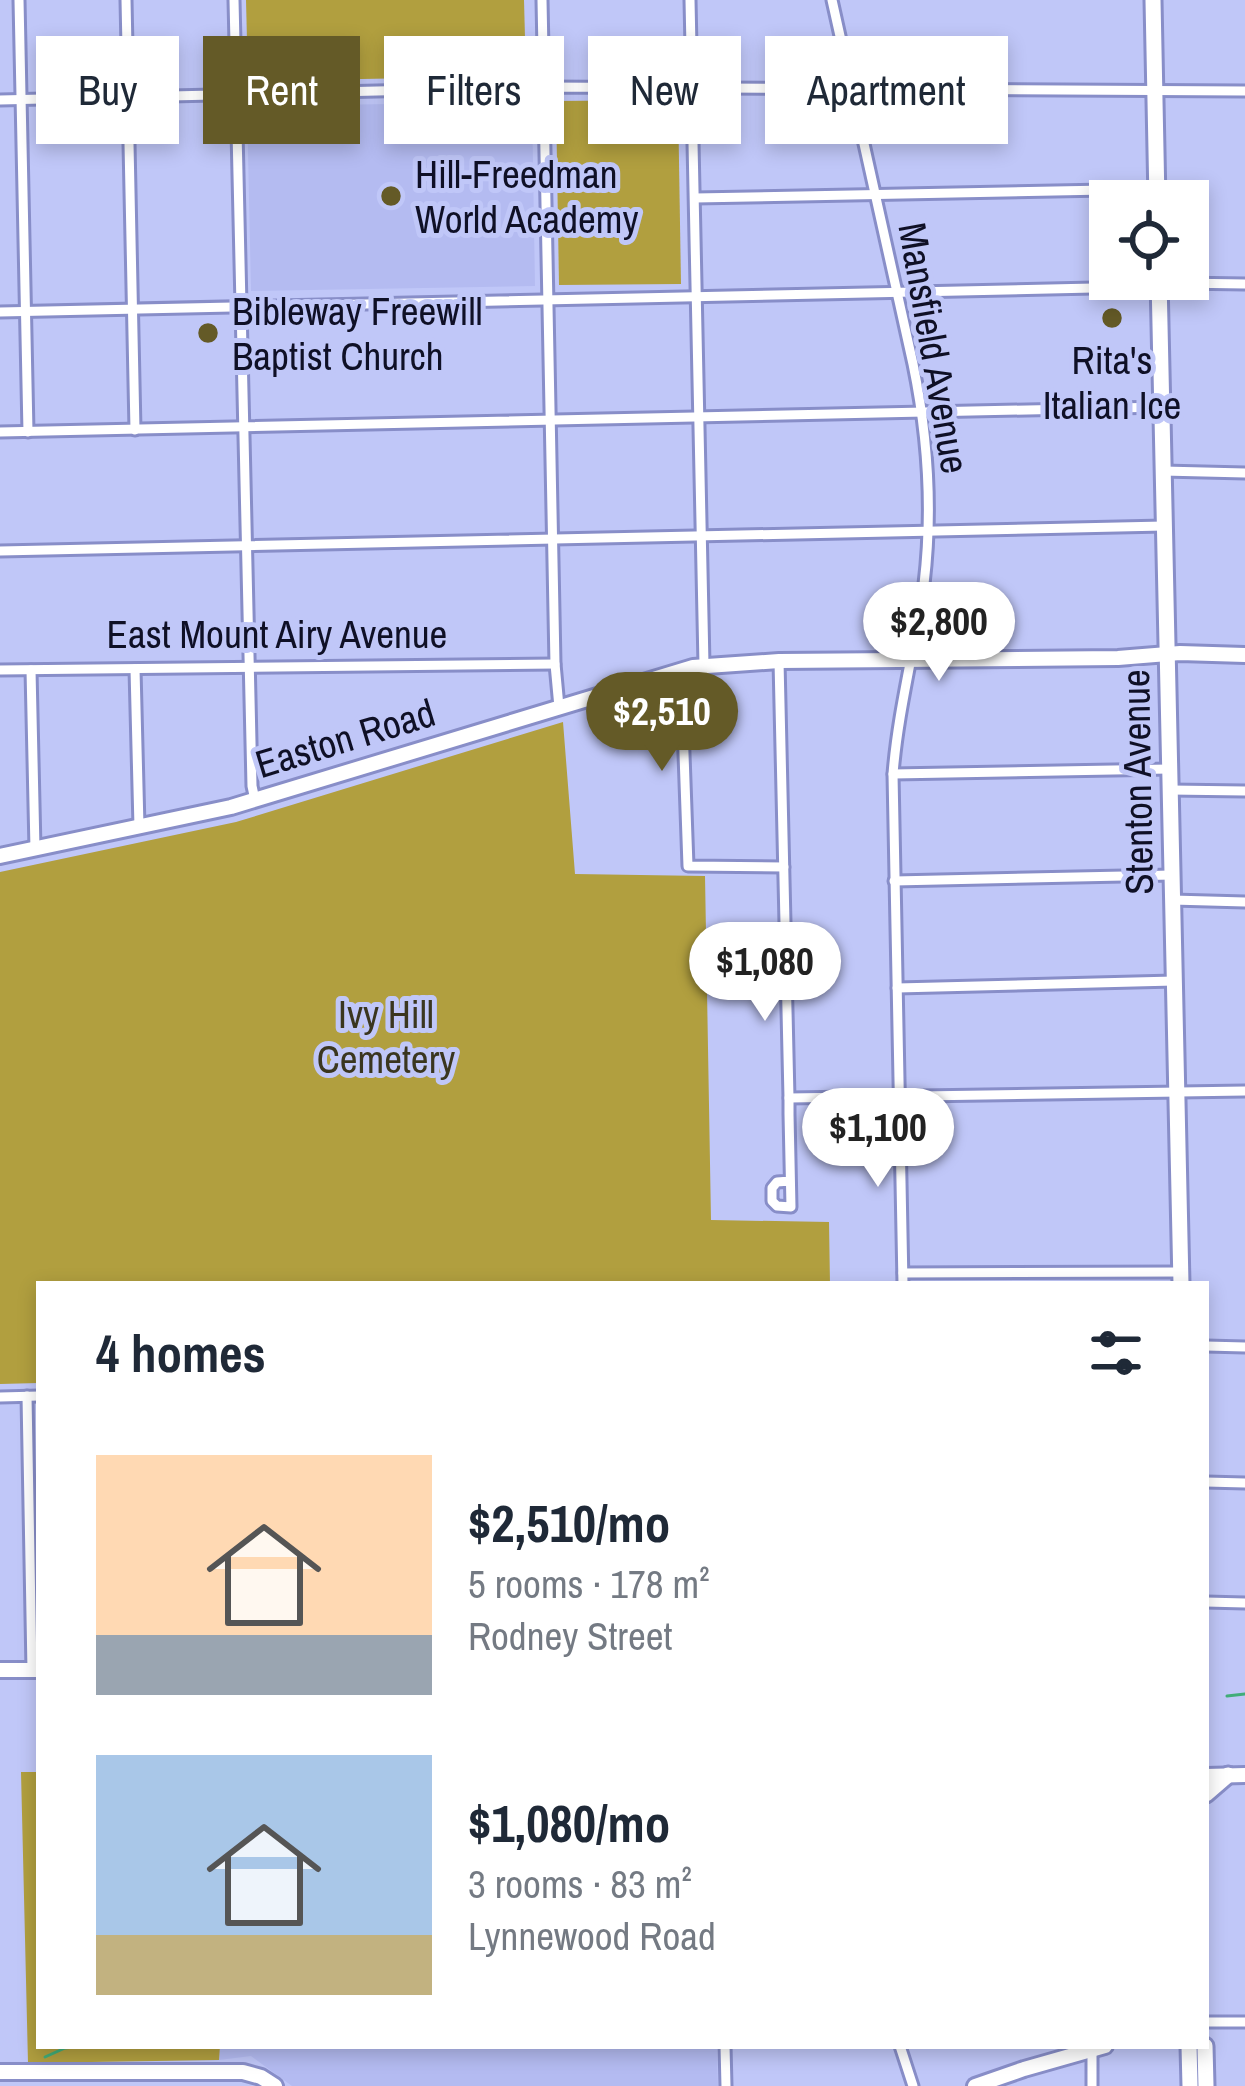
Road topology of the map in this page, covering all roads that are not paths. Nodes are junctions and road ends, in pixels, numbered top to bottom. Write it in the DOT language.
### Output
graph roads {
  1 [pos="19,0"];
  2 [pos="126,0"];
  3 [pos="234,0"];
  4 [pos="542,0"];
  5 [pos="690,0"];
  6 [pos="832,0"];
  7 [pos="1153,0"];
  8 [pos="127,36"];
  9 [pos="235,36"];
  10 [pos="543,36"];
  11 [pos="691,36"];
  12 [pos="840,36"];
  13 [pos="1008,90"];
  14 [pos="1155,90"];
  15 [pos="1245,91"];
  16 [pos="0,100"];
  17 [pos="21,100"];
  18 [pos="36,100"];
  19 [pos="129,144"];
  20 [pos="237,144"];
  21 [pos="545,144"];
  22 [pos="694,144"];
  23 [pos="864,144"];
  24 [pos="1157,180"];
  25 [pos="876,195"];
  26 [pos="1089,195"];
  27 [pos="695,198"];
  28 [pos="1209,283"];
  29 [pos="1245,284"];
  30 [pos="1089,285"];
  31 [pos="898,292"];
  32 [pos="697,296"];
  33 [pos="548,300"];
  34 [pos="1159,300"];
  35 [pos="242,306"];
  36 [pos="132,309"];
  37 [pos="26,311"];
  38 [pos="0,312"];
  39 [pos="1162,407"];
  40 [pos="923,413"];
  41 [pos="699,417"];
  42 [pos="550,421"];
  43 [pos="244,428"];
  44 [pos="135,430"];
  45 [pos="0,432"];
  46 [pos="28,432"];
  47 [pos="1163,471"];
  48 [pos="1245,473"];
  49 [pos="1164,526"];
  50 [pos="928,532"];
  51 [pos="701,536"];
  52 [pos="553,539"];
  53 [pos="246,546"];
  54 [pos="0,550"];
  55 [pos="1167,654"];
  56 [pos="1245,655"];
  57 [pos="911,660"];
  58 [pos="779,662"];
  59 [pos="555,664"];
  60 [pos="704,665"];
  61 [pos="249,668"];
  62 [pos="135,669"];
  63 [pos="0,670"];
  64 [pos="31,670"];
  65 [pos="681,670"];
  66 [pos="559,707"];
  67 [pos="1169,769"];
  68 [pos="892,774"];
  69 [pos="1170,790"];
  70 [pos="1245,791"];
  71 [pos="255,800"];
  72 [pos="139,827"];
  73 [pos="35,849"];
  74 [pos="0,856"];
  75 [pos="784,867"];
  76 [pos="1172,875"];
  77 [pos="894,881"];
  78 [pos="1172,900"];
  79 [pos="1245,902"];
  80 [pos="1174,981"];
  81 [pos="897,988"];
  82 [pos="1177,1090"];
  83 [pos="1245,1091"];
  84 [pos="899,1096"];
  85 [pos="789,1098"];
  86 [pos="790,1180"];
  87 [pos="903,1278"];
  88 [pos="1180,1278"];
  89 [pos="1209,1346"];
  90 [pos="1245,1346"];
  91 [pos="33,1396"];
  92 [pos="0,1397"];
  93 [pos="1209,1482"];
  94 [pos="1245,1483"];
  95 [pos="1209,1602"];
  96 [pos="1245,1603"];
  97 [pos="0,1670"];
  98 [pos="35,1670"];
  99 [pos="1237,1775"];
  100 [pos="1209,1792"];
  101 [pos="1245,2022"];
  102 [pos="1209,2023"];
  103 [pos="725,2049"];
  104 [pos="902,2049"];
  105 [pos="1089,2049"];
  106 [pos="1096,2049"];
  107 [pos="1189,2049"];
  108 [pos="1205,2049"];
  109 [pos="0,2072"];
  110 [pos="83,2079"];
  111 [pos="265,2083"];
  112 [pos="726,2086"];
  113 [pos="913,2086"];
  114 [pos="975,2086"];
  115 [pos="1092,2086"];
  116 [pos="1190,2086"];
  117 [pos="1206,2086"];
  1 -- 17 [label="street"];
  2 -- 8 [label="street"];
  3 -- 9 [label="street"];
  4 -- 10 [label="street"];
  5 -- 11 [label="street"];
  6 -- 12 [label="street, Mansfield Avenue"];
  7 -- 14 [label="main road"];
  13 -- 14 [label="street"];
  14 -- 15 [label="street"];
  14 -- 24 [label="main road"];
  16 -- 17 [label="street"];
  17 -- 18 [label="street"];
  17 -- 37 [label="street"];
  19 -- 36 [label="street"];
  20 -- 35 [label="street"];
  21 -- 33 [label="street"];
  22 -- 27 [label="street"];
  23 -- 25 [label="street, Mansfield Avenue"];
  25 -- 26 [label="street"];
  25 -- 27 [label="street"];
  25 -- 31 [label="street, Mansfield Avenue"];
  27 -- 32 [label="street"];
  28 -- 29 [label="street"];
  30 -- 31 [label="street"];
  31 -- 32 [label="street"];
  31 -- 40 [label="street, Mansfield Avenue"];
  32 -- 33 [label="street"];
  32 -- 41 [label="street"];
  33 -- 35 [label="street"];
  33 -- 42 [label="street"];
  34 -- 39 [label="main road, Stenton Avenue"];
  35 -- 36 [label="street"];
  35 -- 43 [label="street"];
  36 -- 37 [label="street"];
  36 -- 44 [label="street"];
  37 -- 38 [label="street"];
  37 -- 46 [label="street"];
  39 -- 40 [label="street"];
  39 -- 47 [label="main road, Stenton Avenue"];
  40 -- 41 [label="street"];
  40 -- 50 [label="street, Mansfield Avenue"];
  41 -- 42 [label="street"];
  41 -- 51 [label="street"];
  42 -- 43 [label="street"];
  42 -- 52 [label="street"];
  43 -- 44 [label="street"];
  43 -- 53 [label="street"];
  44 -- 46 [label="street"];
  45 -- 46 [label="street"];
  47 -- 48 [label="street"];
  47 -- 49 [label="main road, Stenton Avenue"];
  49 -- 50 [label="street"];
  49 -- 55 [label="main road, Stenton Avenue"];
  50 -- 51 [label="street"];
  50 -- 57 [label="street, Mansfield Avenue"];
  51 -- 52 [label="street"];
  51 -- 60 [label="street"];
  52 -- 53 [label="street"];
  52 -- 59 [label="street"];
  53 -- 54 [label="street"];
  53 -- 61 [label="street"];
  55 -- 56 [label="main road"];
  55 -- 57 [label="main road"];
  55 -- 67 [label="main road, Stenton Avenue"];
  57 -- 58 [label="main road"];
  57 -- 68 [label="street, Mansfield Avenue"];
  58 -- 60 [label="main road"];
  58 -- 75 [label="street"];
  59 -- 61 [label="street, East Mount Airy Avenue"];
  59 -- 66 [label="street"];
  60 -- 65 [label="main road, Easton Road"];
  61 -- 62 [label="street, East Mount Airy Avenue"];
  61 -- 71 [label="street"];
  62 -- 64 [label="street, East Mount Airy Avenue"];
  62 -- 72 [label="street"];
  63 -- 64 [label="street, East Mount Airy Avenue"];
  64 -- 73 [label="street"];
  65 -- 66 [label="main road, Easton Road"];
  65 -- 75 [label="street"];
  66 -- 71 [label="main road, Easton Road"];
  67 -- 68 [label="street"];
  67 -- 69 [label="main road, Stenton Avenue"];
  68 -- 77 [label="street, Mansfield Avenue"];
  69 -- 70 [label="street"];
  69 -- 76 [label="main road, Stenton Avenue"];
  71 -- 72 [label="main road, Easton Road"];
  72 -- 73 [label="main road, Easton Road"];
  73 -- 74 [label="main road, Easton Road"];
  75 -- 85 [label="street"];
  76 -- 77 [label="street"];
  76 -- 78 [label="main road, Stenton Avenue"];
  77 -- 81 [label="street, Mansfield Avenue"];
  78 -- 79 [label="street"];
  78 -- 80 [label="main road, Stenton Avenue"];
  80 -- 81 [label="street"];
  80 -- 82 [label="main road, Stenton Avenue"];
  81 -- 84 [label="street, Mansfield Avenue"];
  82 -- 83 [label="street"];
  82 -- 84 [label="street"];
  82 -- 88 [label="main road, Stenton Avenue"];
  84 -- 85 [label="street"];
  84 -- 87 [label="street, Mansfield Avenue"];
  85 -- 86 [label="street"];
  86 -- 86 [label="street"];
  87 -- 88 [label="street"];
  89 -- 90 [label="street"];
  91 -- 92 [label="street"];
  91 -- 98 [label="street"];
  93 -- 94 [label="street"];
  95 -- 96 [label="street"];
  97 -- 98 [label="main road"];
  99 -- 100 [label="main road"];
  101 -- 102 [label="street"];
  103 -- 112 [label="street"];
  104 -- 113 [label="street"];
  105 -- 114 [label="main road"];
  106 -- 115 [label="street"];
  107 -- 116 [label="main road"];
  108 -- 117 [label="main road"];
  109 -- 110 [label="main road"];
  110 -- 111 [label="main road"];
}
